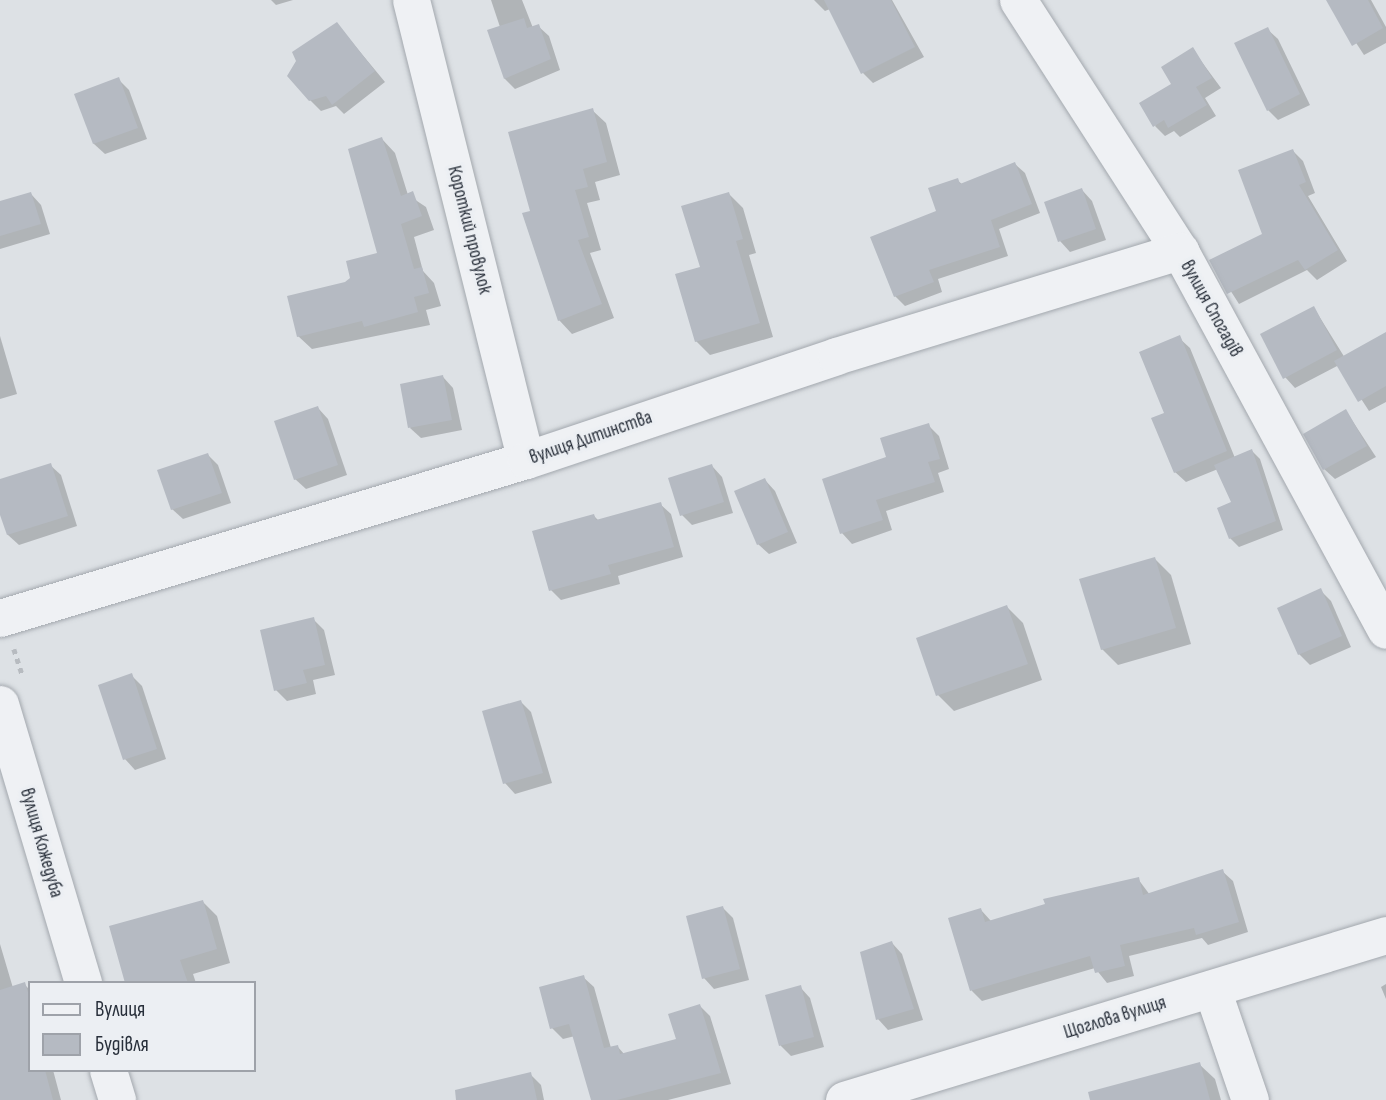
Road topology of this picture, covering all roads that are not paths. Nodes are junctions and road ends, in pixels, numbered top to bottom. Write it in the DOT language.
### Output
graph roads {
  1 [pos="411,0"];
  2 [pos="1018,0"];
  3 [pos="1180,251"];
  4 [pos="526,460"];
  5 [pos="0,618"];
  6 [pos="1386,630"];
  7 [pos="0,704"];
  8 [pos="1386,935"];
  9 [pos="82,981"];
  10 [pos="1212,989"];
  11 [pos="109,1072"];
  12 [pos="117,1100"];
  13 [pos="844,1100"];
  14 [pos="1250,1100"];
  1 -- 4 [label="street, Короткий провулок"];
  2 -- 3 [label="street, вулиця Спогадів"];
  3 -- 4 [label="street, вулиця Дитинства"];
  3 -- 6 [label="street, вулиця Спогадів"];
  4 -- 5 [label="street, вулиця Дитинства"];
  7 -- 9 [label="street, вулиця Кожедуба"];
  8 -- 10 [label="street, Щоглова вулиця"];
  10 -- 13 [label="street, Щоглова вулиця"];
  10 -- 14 [label="street"];
  11 -- 12 [label="street"];
}
